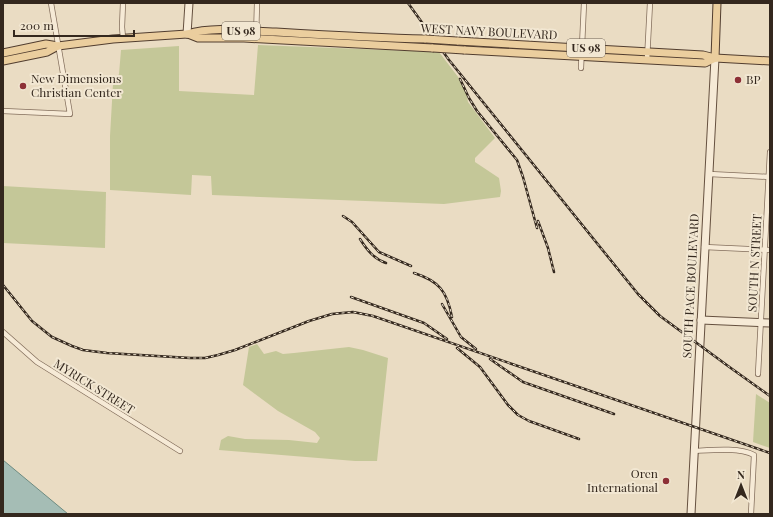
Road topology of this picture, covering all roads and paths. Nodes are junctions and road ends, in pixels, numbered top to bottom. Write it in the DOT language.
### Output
graph roads {
  1 [pos="51,3"];
  2 [pos="123,3"];
  3 [pos="189,3"];
  4 [pos="257,3"];
  5 [pos="584,3"];
  6 [pos="650,3"];
  7 [pos="717,3"];
  8 [pos="188,34"];
  9 [pos="256,35"];
  10 [pos="123,38"];
  11 [pos="58,46"];
  12 [pos="582,48"];
  13 [pos="647,51"];
  14 [pos="3,53"];
  15 [pos="582,56"];
  16 [pos="715,58"];
  17 [pos="3,60"];
  18 [pos="647,60"];
  19 [pos="770,61"];
  20 [pos="581,68"];
  21 [pos="3,111"];
  22 [pos="770,152"];
  23 [pos="709,174"];
  24 [pos="769,177"];
  25 [pos="704,247"];
  26 [pos="768,250"];
  27 [pos="701,320"];
  28 [pos="762,323"];
  29 [pos="770,323"];
  30 [pos="3,332"];
  31 [pos="758,374"];
  32 [pos="180,451"];
  33 [pos="694,451"];
  34 [pos="691,514"];
  35 [pos="752,514"];
  1 -- 11 [label="street"];
  2 -- 10 [label="street"];
  3 -- 8 [label="main road"];
  4 -- 9 [label="street"];
  5 -- 12 [label="street"];
  6 -- 13 [label="street"];
  7 -- 16 [label="main road"];
  8 -- 9 [label="main road, WEST NAVY BOULEVARD / US 98"];
  8 -- 10 [label="main road, WEST NAVY BOULEVARD / US 98"];
  9 -- 12 [label="main road, WEST NAVY BOULEVARD / US 98, bridge"];
  9 -- 15 [label="main road, WEST NAVY BOULEVARD / US 98, bridge"];
  10 -- 11 [label="main road, WEST NAVY BOULEVARD / US 98"];
  11 -- 14 [label="main road, WEST NAVY BOULEVARD / US 98"];
  11 -- 17 [label="main road, WEST NAVY BOULEVARD / US 98"];
  11 -- 21 [label="street"];
  12 -- 13 [label="main road, WEST NAVY BOULEVARD / US 98"];
  12 -- 15 [label="street"];
  13 -- 16 [label="main road, WEST NAVY BOULEVARD / US 98"];
  13 -- 18 [label="street"];
  15 -- 18 [label="main road, WEST NAVY BOULEVARD / US 98"];
  15 -- 20 [label="street"];
  16 -- 18 [label="main road, WEST NAVY BOULEVARD / US 98"];
  16 -- 19 [label="main road"];
  16 -- 23 [label="main road, SOUTH PACE BOULEVARD"];
  22 -- 24 [label="street, SOUTH N STREET"];
  23 -- 24 [label="street"];
  23 -- 25 [label="main road, SOUTH PACE BOULEVARD"];
  24 -- 26 [label="street, SOUTH N STREET"];
  25 -- 26 [label="street"];
  25 -- 27 [label="main road, SOUTH PACE BOULEVARD"];
  26 -- 28 [label="street, SOUTH N STREET"];
  27 -- 28 [label="main road"];
  27 -- 33 [label="main road, SOUTH PACE BOULEVARD"];
  28 -- 29 [label="main road"];
  28 -- 31 [label="street, SOUTH N STREET"];
  30 -- 32 [label="street, MYRICK STREET"];
  33 -- 34 [label="main road, SOUTH PACE BOULEVARD"];
  33 -- 35 [label="street"];
}
